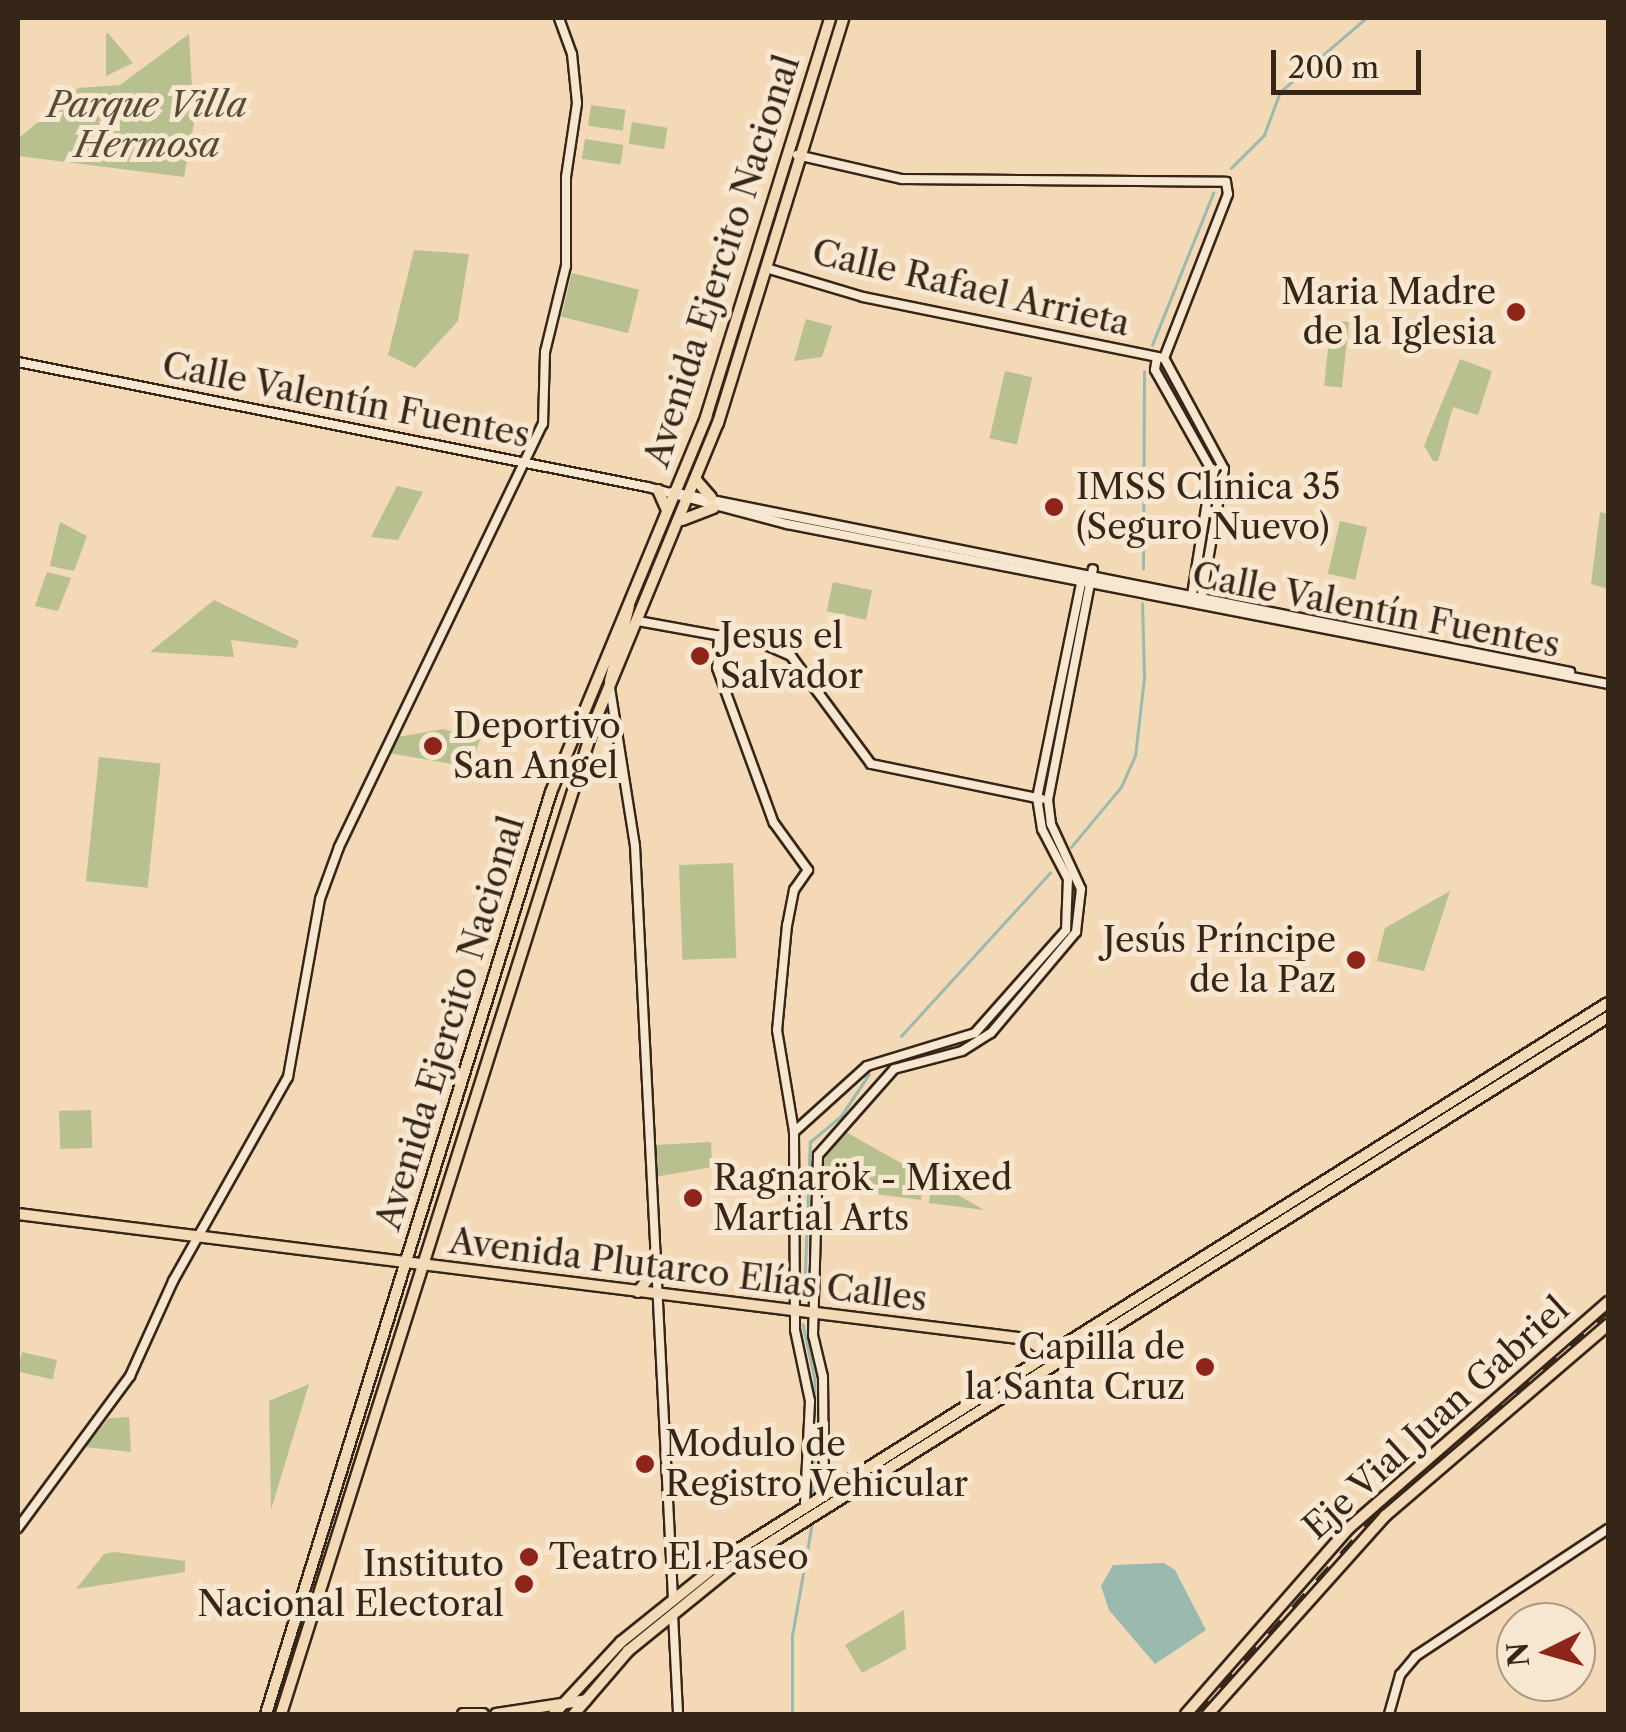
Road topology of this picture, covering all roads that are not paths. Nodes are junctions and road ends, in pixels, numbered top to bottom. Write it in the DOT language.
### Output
graph roads {
  1 [pos="559,18"];
  2 [pos="830,18"];
  3 [pos="843,18"];
  4 [pos="788,151"];
  5 [pos="800,156"];
  6 [pos="766,268"];
  7 [pos="1160,358"];
  8 [pos="18,362"];
  9 [pos="706,417"];
  10 [pos="708,450"];
  11 [pos="524,464"];
  12 [pos="696,480"];
  13 [pos="667,493"];
  14 [pos="690,498"];
  15 [pos="712,503"];
  16 [pos="768,508"];
  17 [pos="766,520"];
  18 [pos="681,521"];
  19 [pos="646,559"];
  20 [pos="997,563"];
  21 [pos="661,566"];
  22 [pos="1006,571"];
  23 [pos="1088,574"];
  24 [pos="1196,599"];
  25 [pos="628,600"];
  26 [pos="638,622"];
  27 [pos="719,636"];
  28 [pos="1608,682"];
  29 [pos="610,688"];
  30 [pos="585,700"];
  31 [pos="591,734"];
  32 [pos="1037,798"];
  33 [pos="1048,800"];
  34 [pos="498,962"];
  35 [pos="507,997"];
  36 [pos="1608,1003"];
  37 [pos="1608,1017"];
  38 [pos="987,1030"];
  39 [pos="889,1055"];
  40 [pos="909,1061"];
  41 [pos="894,1068"];
  42 [pos="794,1132"];
  43 [pos="18,1214"];
  44 [pos="200,1236"];
  45 [pos="405,1262"];
  46 [pos="424,1264"];
  47 [pos="658,1265"];
  48 [pos="638,1292"];
  49 [pos="660,1295"];
  50 [pos="1608,1302"];
  51 [pos="804,1312"];
  52 [pos="1608,1325"];
  53 [pos="1052,1357"];
  54 [pos="813,1504"];
  55 [pos="18,1528"];
  56 [pos="1608,1529"];
  57 [pos="729,1562"];
  58 [pos="672,1597"];
  59 [pos="673,1612"];
  60 [pos="585,1702"];
  61 [pos="557,1710"];
  62 [pos="266,1714"];
  63 [pos="282,1714"];
  64 [pos="463,1714"];
  65 [pos="484,1714"];
  66 [pos="495,1714"];
  67 [pos="574,1714"];
  68 [pos="592,1714"];
  69 [pos="678,1714"];
  70 [pos="1186,1714"];
  71 [pos="1208,1714"];
  72 [pos="1389,1714"];
  1 -- 11 [label="street"];
  2 -- 4 [label="main road, Avenida Ejercito Nacional"];
  3 -- 5 [label="main road, Avenida Ejercito Nacional"];
  4 -- 5 [label="street"];
  4 -- 9 [label="main road, Avenida Ejercito Nacional"];
  5 -- 6 [label="main road, Avenida Ejercito Nacional"];
  5 -- 7 [label="street"];
  6 -- 7 [label="street, Calle Rafael Arrieta"];
  6 -- 10 [label="main road, Avenida Ejercito Nacional"];
  7 -- 24 [label="street"];
  8 -- 11 [label="street, Calle Valentín Fuentes"];
  9 -- 10 [label="main road"];
  9 -- 13 [label="main road, Avenida Ejercito Nacional"];
  10 -- 12 [label="main road, Avenida Ejercito Nacional"];
  11 -- 13 [label="street, Calle Valentín Fuentes"];
  11 -- 44 [label="street"];
  12 -- 14 [label="main road, Avenida Ejercito Nacional"];
  12 -- 15 [label="main road"];
  13 -- 14 [label="street, Calle Valentín Fuentes"];
  13 -- 19 [label="main road, Avenida Ejercito Nacional"];
  14 -- 15 [label="street, Calle Valentín Fuentes"];
  14 -- 18 [label="main road, Avenida Ejercito Nacional"];
  15 -- 16 [label="street, Calle Valentín Fuentes"];
  15 -- 17 [label="street, Calle Valentín Fuentes"];
  15 -- 18 [label="main road"];
  16 -- 17 [label="street"];
  16 -- 23 [label="street, Calle Valentín Fuentes"];
  17 -- 20 [label="street, Calle Valentín Fuentes"];
  18 -- 21 [label="main road, Avenida Ejercito Nacional"];
  19 -- 21 [label="main road"];
  19 -- 25 [label="main road, Avenida Ejercito Nacional"];
  20 -- 22 [label="street"];
  20 -- 23 [label="street, Calle Valentín Fuentes"];
  21 -- 26 [label="main road, Avenida Ejercito Nacional"];
  23 -- 24 [label="street, Calle Valentín Fuentes"];
  23 -- 32 [label="street"];
  23 -- 33 [label="street"];
  24 -- 28 [label="street, Calle Valentín Fuentes"];
  25 -- 29 [label="main road"];
  25 -- 30 [label="main road, Avenida Ejercito Nacional"];
  26 -- 27 [label="street"];
  26 -- 29 [label="main road, Avenida Ejercito Nacional"];
  27 -- 32 [label="street"];
  27 -- 42 [label="street"];
  29 -- 31 [label="main road, Avenida Ejercito Nacional"];
  29 -- 47 [label="street"];
  30 -- 31 [label="main road"];
  30 -- 34 [label="main road, Avenida Ejercito Nacional"];
  31 -- 35 [label="main road, Avenida Ejercito Nacional"];
  32 -- 33 [label="street"];
  32 -- 38 [label="street"];
  33 -- 38 [label="street"];
  34 -- 35 [label="main road"];
  34 -- 45 [label="main road, Avenida Ejercito Nacional"];
  35 -- 46 [label="main road, Avenida Ejercito Nacional"];
  36 -- 53 [label="main road"];
  37 -- 53 [label="main road"];
  38 -- 39 [label="street"];
  38 -- 40 [label="street"];
  39 -- 40 [label="street"];
  39 -- 41 [label="street"];
  39 -- 42 [label="street"];
  40 -- 41 [label="street"];
  41 -- 51 [label="street"];
  42 -- 51 [label="street"];
  43 -- 44 [label="main road, Avenida Plutarco Elías Calles"];
  44 -- 45 [label="main road, Avenida Plutarco Elías Calles"];
  44 -- 55 [label="street"];
  45 -- 46 [label="main road, Avenida Plutarco Elías Calles"];
  45 -- 62 [label="main road, Avenida Ejercito Nacional"];
  46 -- 48 [label="main road, Avenida Plutarco Elías Calles"];
  46 -- 63 [label="main road, Avenida Ejercito Nacional"];
  47 -- 48 [label="main road"];
  47 -- 49 [label="street"];
  48 -- 49 [label="main road, Avenida Plutarco Elías Calles"];
  49 -- 51 [label="main road, Avenida Plutarco Elías Calles"];
  49 -- 58 [label="street"];
  50 -- 70 [label="main road, Eje Vial Juan Gabriel"];
  51 -- 53 [label="main road, Avenida Plutarco Elías Calles"];
  51 -- 54 [label="street"];
  51 -- 54 [label="street"];
  52 -- 71 [label="main road, Eje Vial Juan Gabriel"];
  53 -- 54 [label="main road"];
  53 -- 54 [label="main road"];
  54 -- 57 [label="main road"];
  56 -- 72 [label="street"];
  57 -- 58 [label="main road"];
  57 -- 59 [label="main road"];
  58 -- 59 [label="street"];
  58 -- 61 [label="main road"];
  59 -- 60 [label="main road"];
  59 -- 69 [label="street"];
  60 -- 61 [label="main road"];
  60 -- 67 [label="main road"];
  60 -- 68 [label="main road"];
  61 -- 66 [label="main road"];
  64 -- 65 [label="main road"];
}
